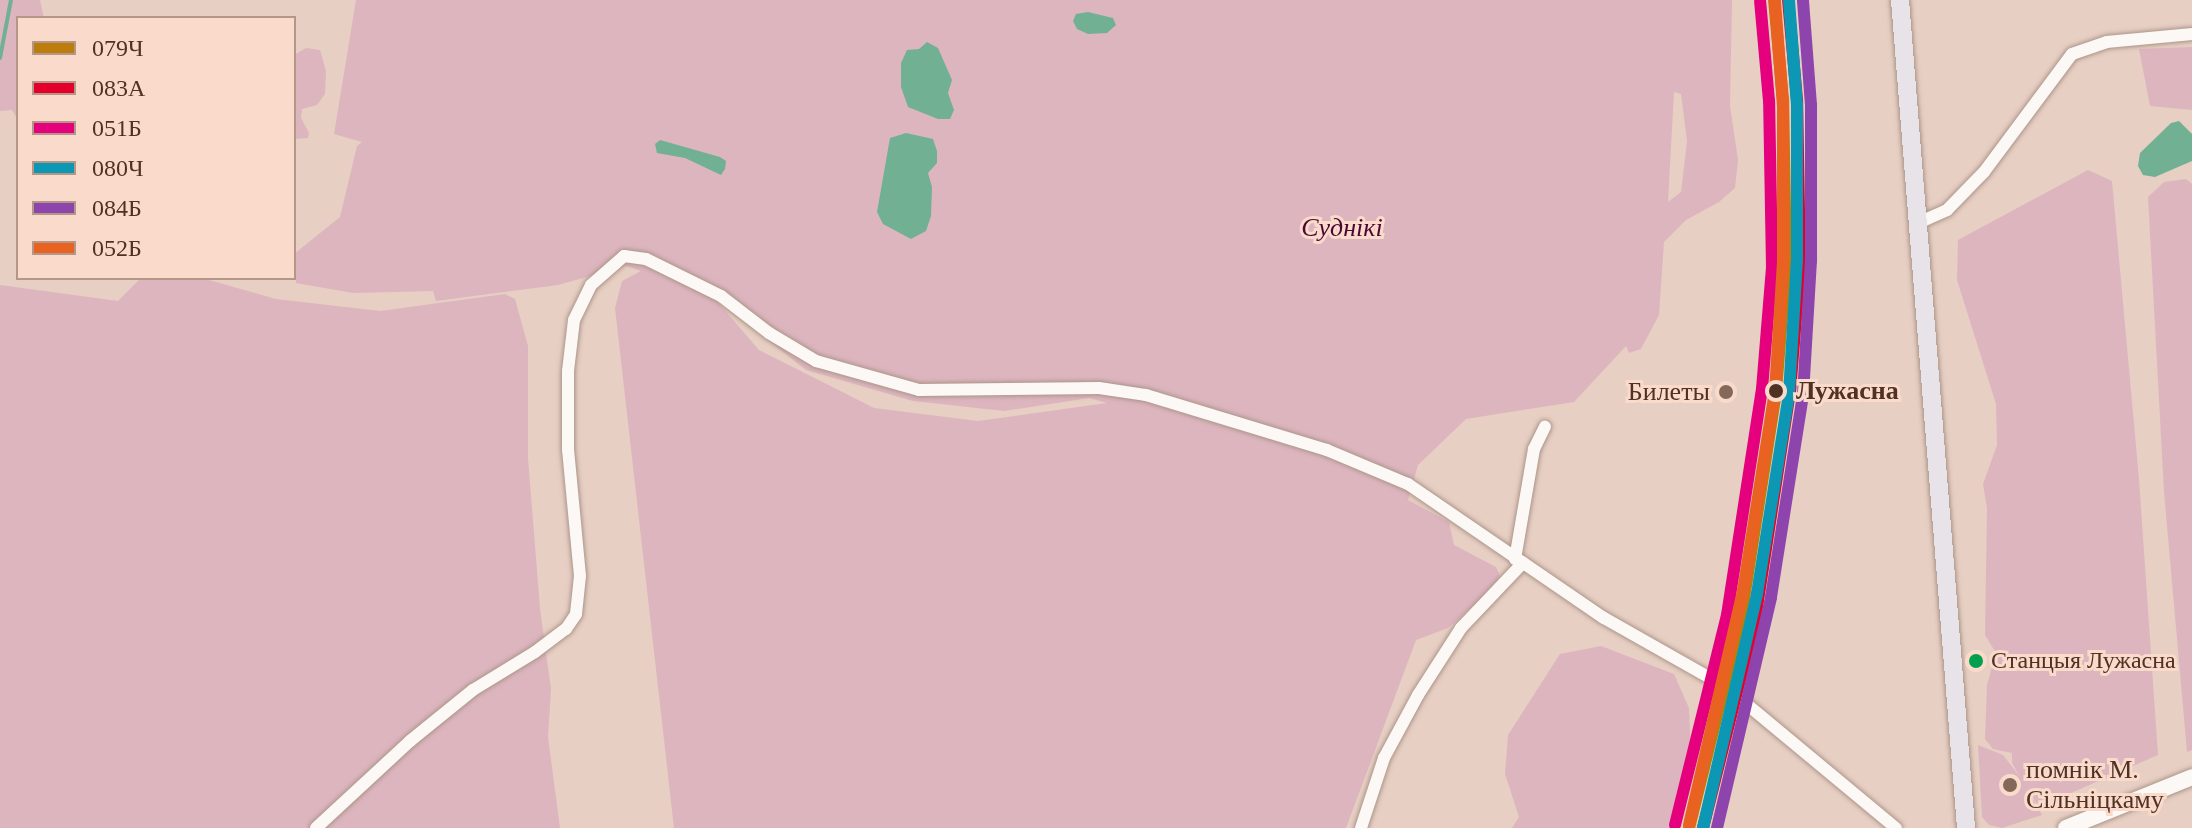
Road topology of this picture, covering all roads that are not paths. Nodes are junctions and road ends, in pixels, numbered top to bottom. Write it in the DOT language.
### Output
graph roads {
  1 [pos="1900,0"];
  2 [pos="2192,34"];
  3 [pos="1918,223"];
  4 [pos="1545,426"];
  5 [pos="1519,561"];
  6 [pos="2192,777"];
  7 [pos="316,828"];
  8 [pos="1361,828"];
  9 [pos="1896,828"];
  10 [pos="1966,828"];
  11 [pos="2066,828"];
  1 -- 3 [label="main road"];
  2 -- 3 [label="street"];
  3 -- 10 [label="main road"];
  4 -- 5 [label="street"];
  5 -- 7 [label="street"];
  5 -- 8 [label="street"];
  5 -- 9 [label="street"];
  6 -- 11 [label="main road"];
}
